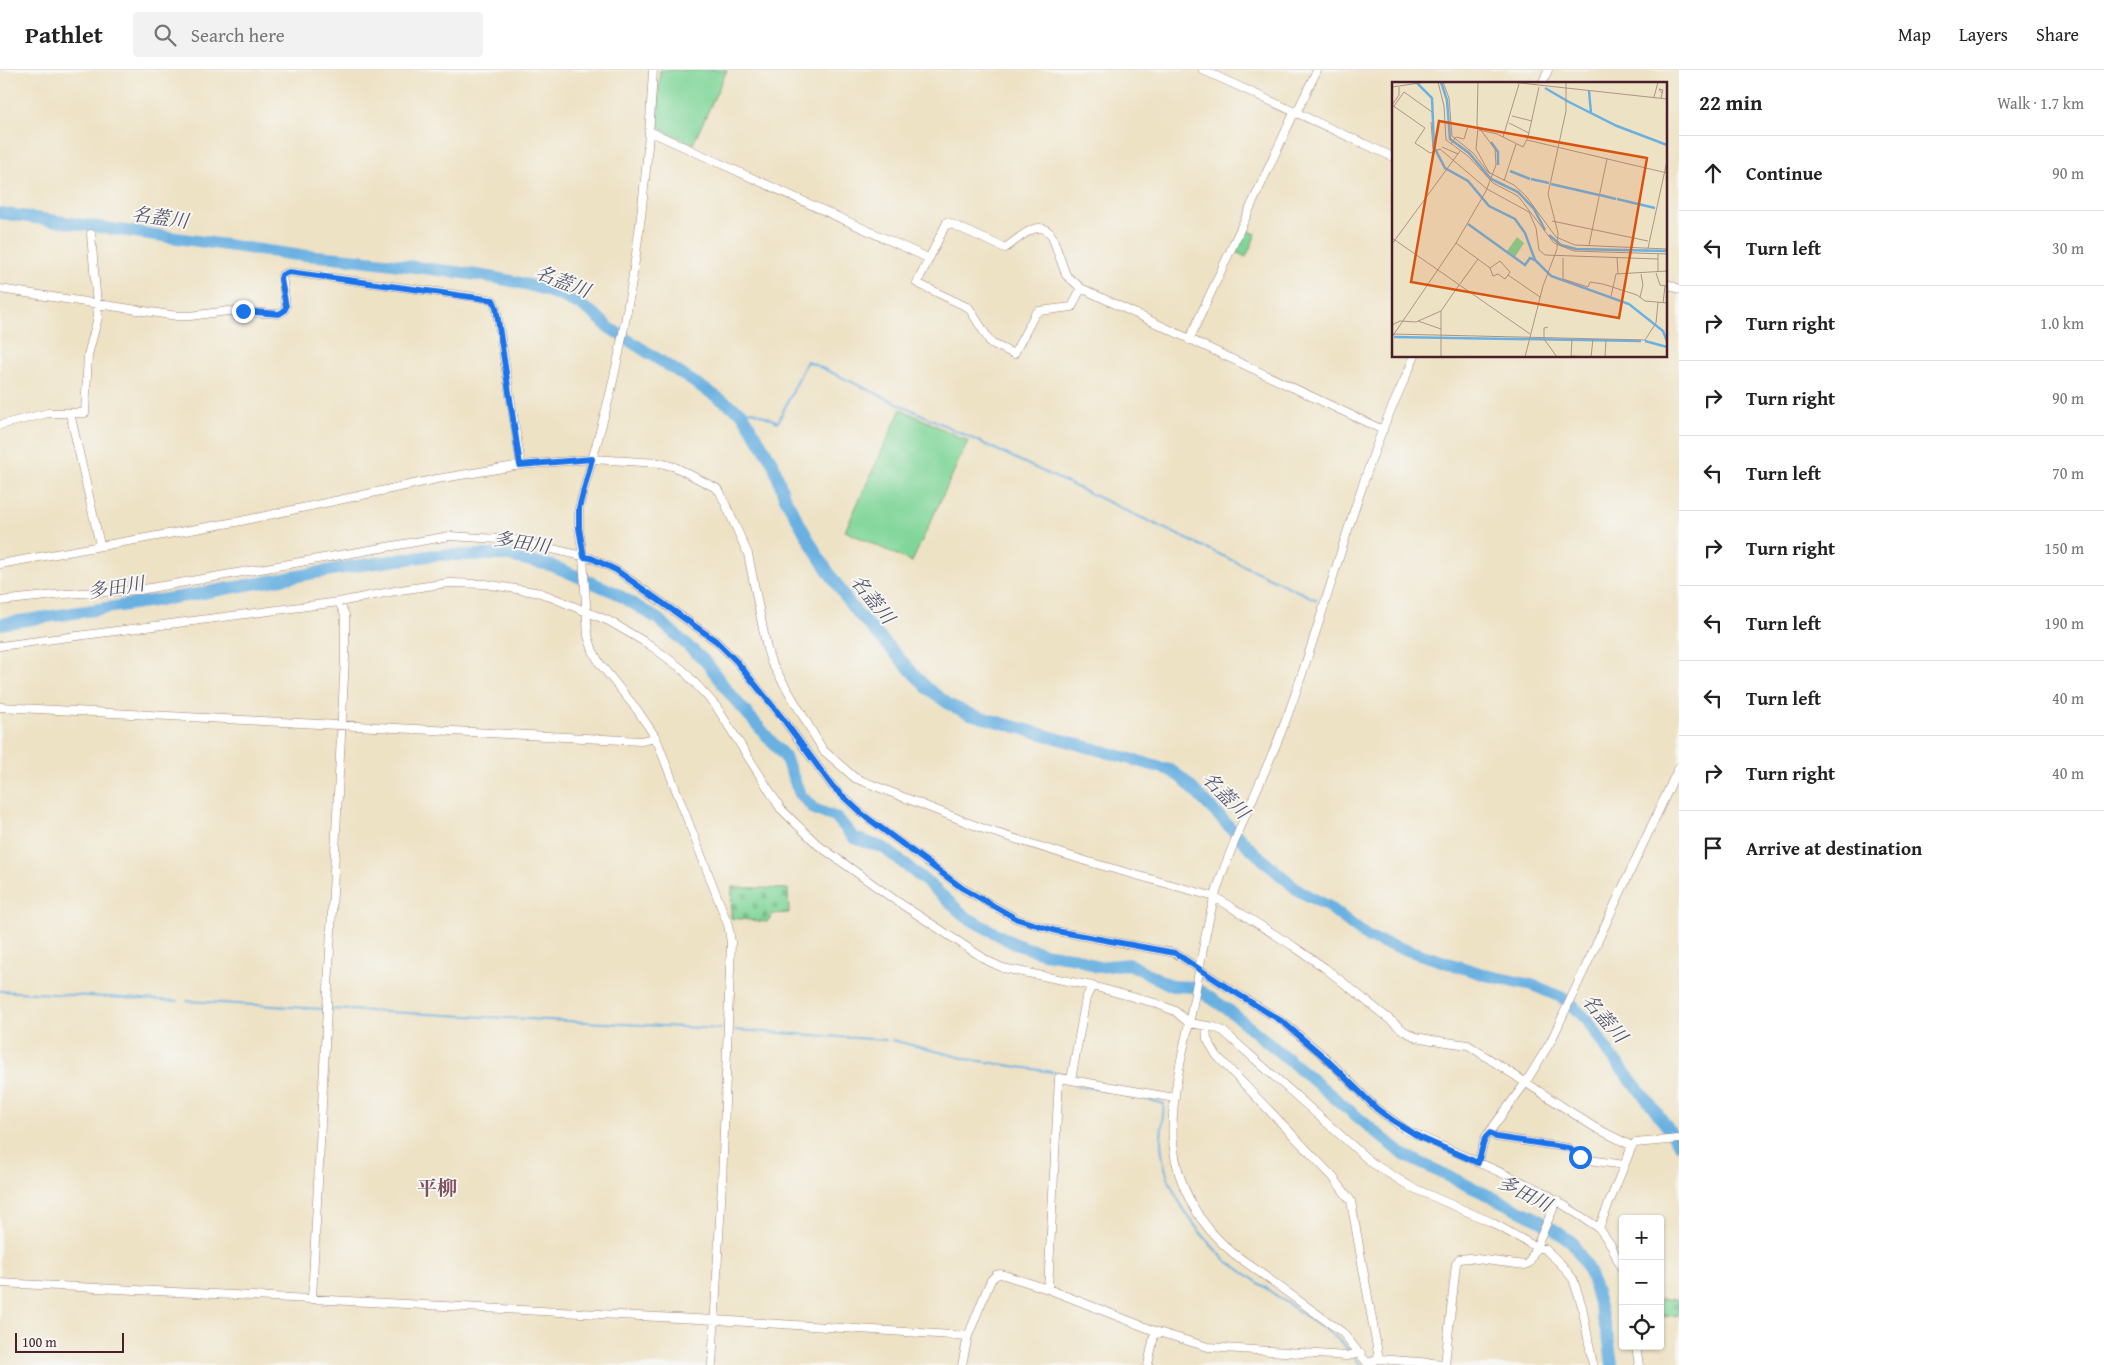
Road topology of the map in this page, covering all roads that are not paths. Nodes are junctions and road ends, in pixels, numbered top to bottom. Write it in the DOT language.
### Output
graph roads {
  1 [pos="653,70"];
  2 [pos="1202,70"];
  3 [pos="1317,70"];
  4 [pos="1548,70"];
  5 [pos="1543,82"];
  6 [pos="1298,110"];
  7 [pos="649,131"];
  8 [pos="1392,157"];
  9 [pos="92,234"];
  10 [pos="928,258"];
  11 [pos="1666,283"];
  12 [pos="1081,288"];
  13 [pos="0,289"];
  14 [pos="1679,289"];
  15 [pos="96,304"];
  16 [pos="1190,340"];
  17 [pos="1414,358"];
  18 [pos="70,413"];
  19 [pos="0,425"];
  20 [pos="1383,430"];
  21 [pos="592,459"];
  22 [pos="520,465"];
  23 [pos="100,545"];
  24 [pos="583,559"];
  25 [pos="0,564"];
  26 [pos="0,601"];
  27 [pos="339,602"];
  28 [pos="587,610"];
  29 [pos="0,646"];
  30 [pos="0,707"];
  31 [pos="342,725"];
  32 [pos="656,738"];
  33 [pos="1679,766"];
  34 [pos="1215,897"];
  35 [pos="1199,973"];
  36 [pos="1092,986"];
  37 [pos="1190,1019"];
  38 [pos="1206,1026"];
  39 [pos="1071,1080"];
  40 [pos="1526,1082"];
  41 [pos="1174,1098"];
  42 [pos="1490,1133"];
  43 [pos="1679,1139"];
  44 [pos="1632,1146"];
  45 [pos="1478,1163"];
  46 [pos="1624,1165"];
  47 [pos="1555,1202"];
  48 [pos="1599,1228"];
  49 [pos="1537,1245"];
  50 [pos="1619,1263"];
  51 [pos="0,1283"];
  52 [pos="1048,1289"];
  53 [pos="312,1299"];
  54 [pos="716,1320"];
  55 [pos="1156,1331"];
  56 [pos="968,1336"];
  57 [pos="1637,1350"];
  58 [pos="1356,1354"];
  59 [pos="1379,1359"];
  60 [pos="1368,1364"];
  61 [pos="712,1365"];
  62 [pos="962,1365"];
  63 [pos="1148,1365"];
  64 [pos="1593,1365"];
  65 [pos="1639,1365"];
  1 -- 7 [label="street"];
  2 -- 6 [label="street"];
  3 -- 6 [label="street"];
  4 -- 5 [label="street"];
  6 -- 8 [label="street"];
  6 -- 16 [label="street"];
  7 -- 10 [label="street"];
  7 -- 21 [label="street"];
  9 -- 15 [label="street"];
  10 -- 12 [label="street"];
  10 -- 12 [label="street"];
  11 -- 14 [label="street"];
  12 -- 16 [label="street"];
  13 -- 15 [label="street"];
  15 -- 18 [label="street"];
  15 -- 22 [label="street"];
  16 -- 20 [label="street"];
  17 -- 20 [label="street"];
  18 -- 19 [label="street"];
  18 -- 23 [label="street"];
  20 -- 34 [label="street"];
  21 -- 22 [label="street"];
  21 -- 24 [label="street"];
  21 -- 34 [label="street"];
  22 -- 23 [label="street"];
  23 -- 25 [label="street"];
  24 -- 26 [label="street"];
  24 -- 28 [label="street"];
  24 -- 35 [label="street"];
  27 -- 28 [label="street"];
  27 -- 29 [label="street"];
  27 -- 31 [label="street"];
  28 -- 32 [label="street"];
  28 -- 36 [label="street"];
  30 -- 31 [label="street"];
  31 -- 32 [label="street"];
  31 -- 53 [label="street"];
  32 -- 54 [label="street"];
  33 -- 40 [label="street"];
  34 -- 35 [label="street"];
  34 -- 40 [label="street"];
  35 -- 37 [label="street"];
  35 -- 45 [label="street"];
  36 -- 37 [label="street"];
  36 -- 39 [label="street"];
  37 -- 38 [label="street"];
  37 -- 41 [label="street"];
  38 -- 49 [label="street"];
  38 -- 59 [label="street"];
  39 -- 41 [label="street"];
  39 -- 52 [label="street"];
  40 -- 42 [label="street"];
  40 -- 44 [label="street"];
  41 -- 58 [label="street"];
  42 -- 45 [label="street"];
  42 -- 46 [label="street"];
  43 -- 44 [label="street"];
  44 -- 46 [label="street"];
  45 -- 47 [label="street"];
  46 -- 48 [label="street"];
  47 -- 48 [label="street"];
  47 -- 49 [label="street"];
  48 -- 50 [label="street"];
  49 -- 59 [label="street"];
  49 -- 64 [label="street"];
  51 -- 53 [label="street"];
  52 -- 55 [label="street"];
  52 -- 56 [label="street"];
  53 -- 54 [label="street"];
  54 -- 56 [label="street"];
  54 -- 61 [label="street"];
  55 -- 58 [label="street"];
  55 -- 63 [label="street"];
  56 -- 62 [label="street"];
  57 -- 65 [label="street"];
  58 -- 60 [label="street"];
  59 -- 60 [label="street"];
}
